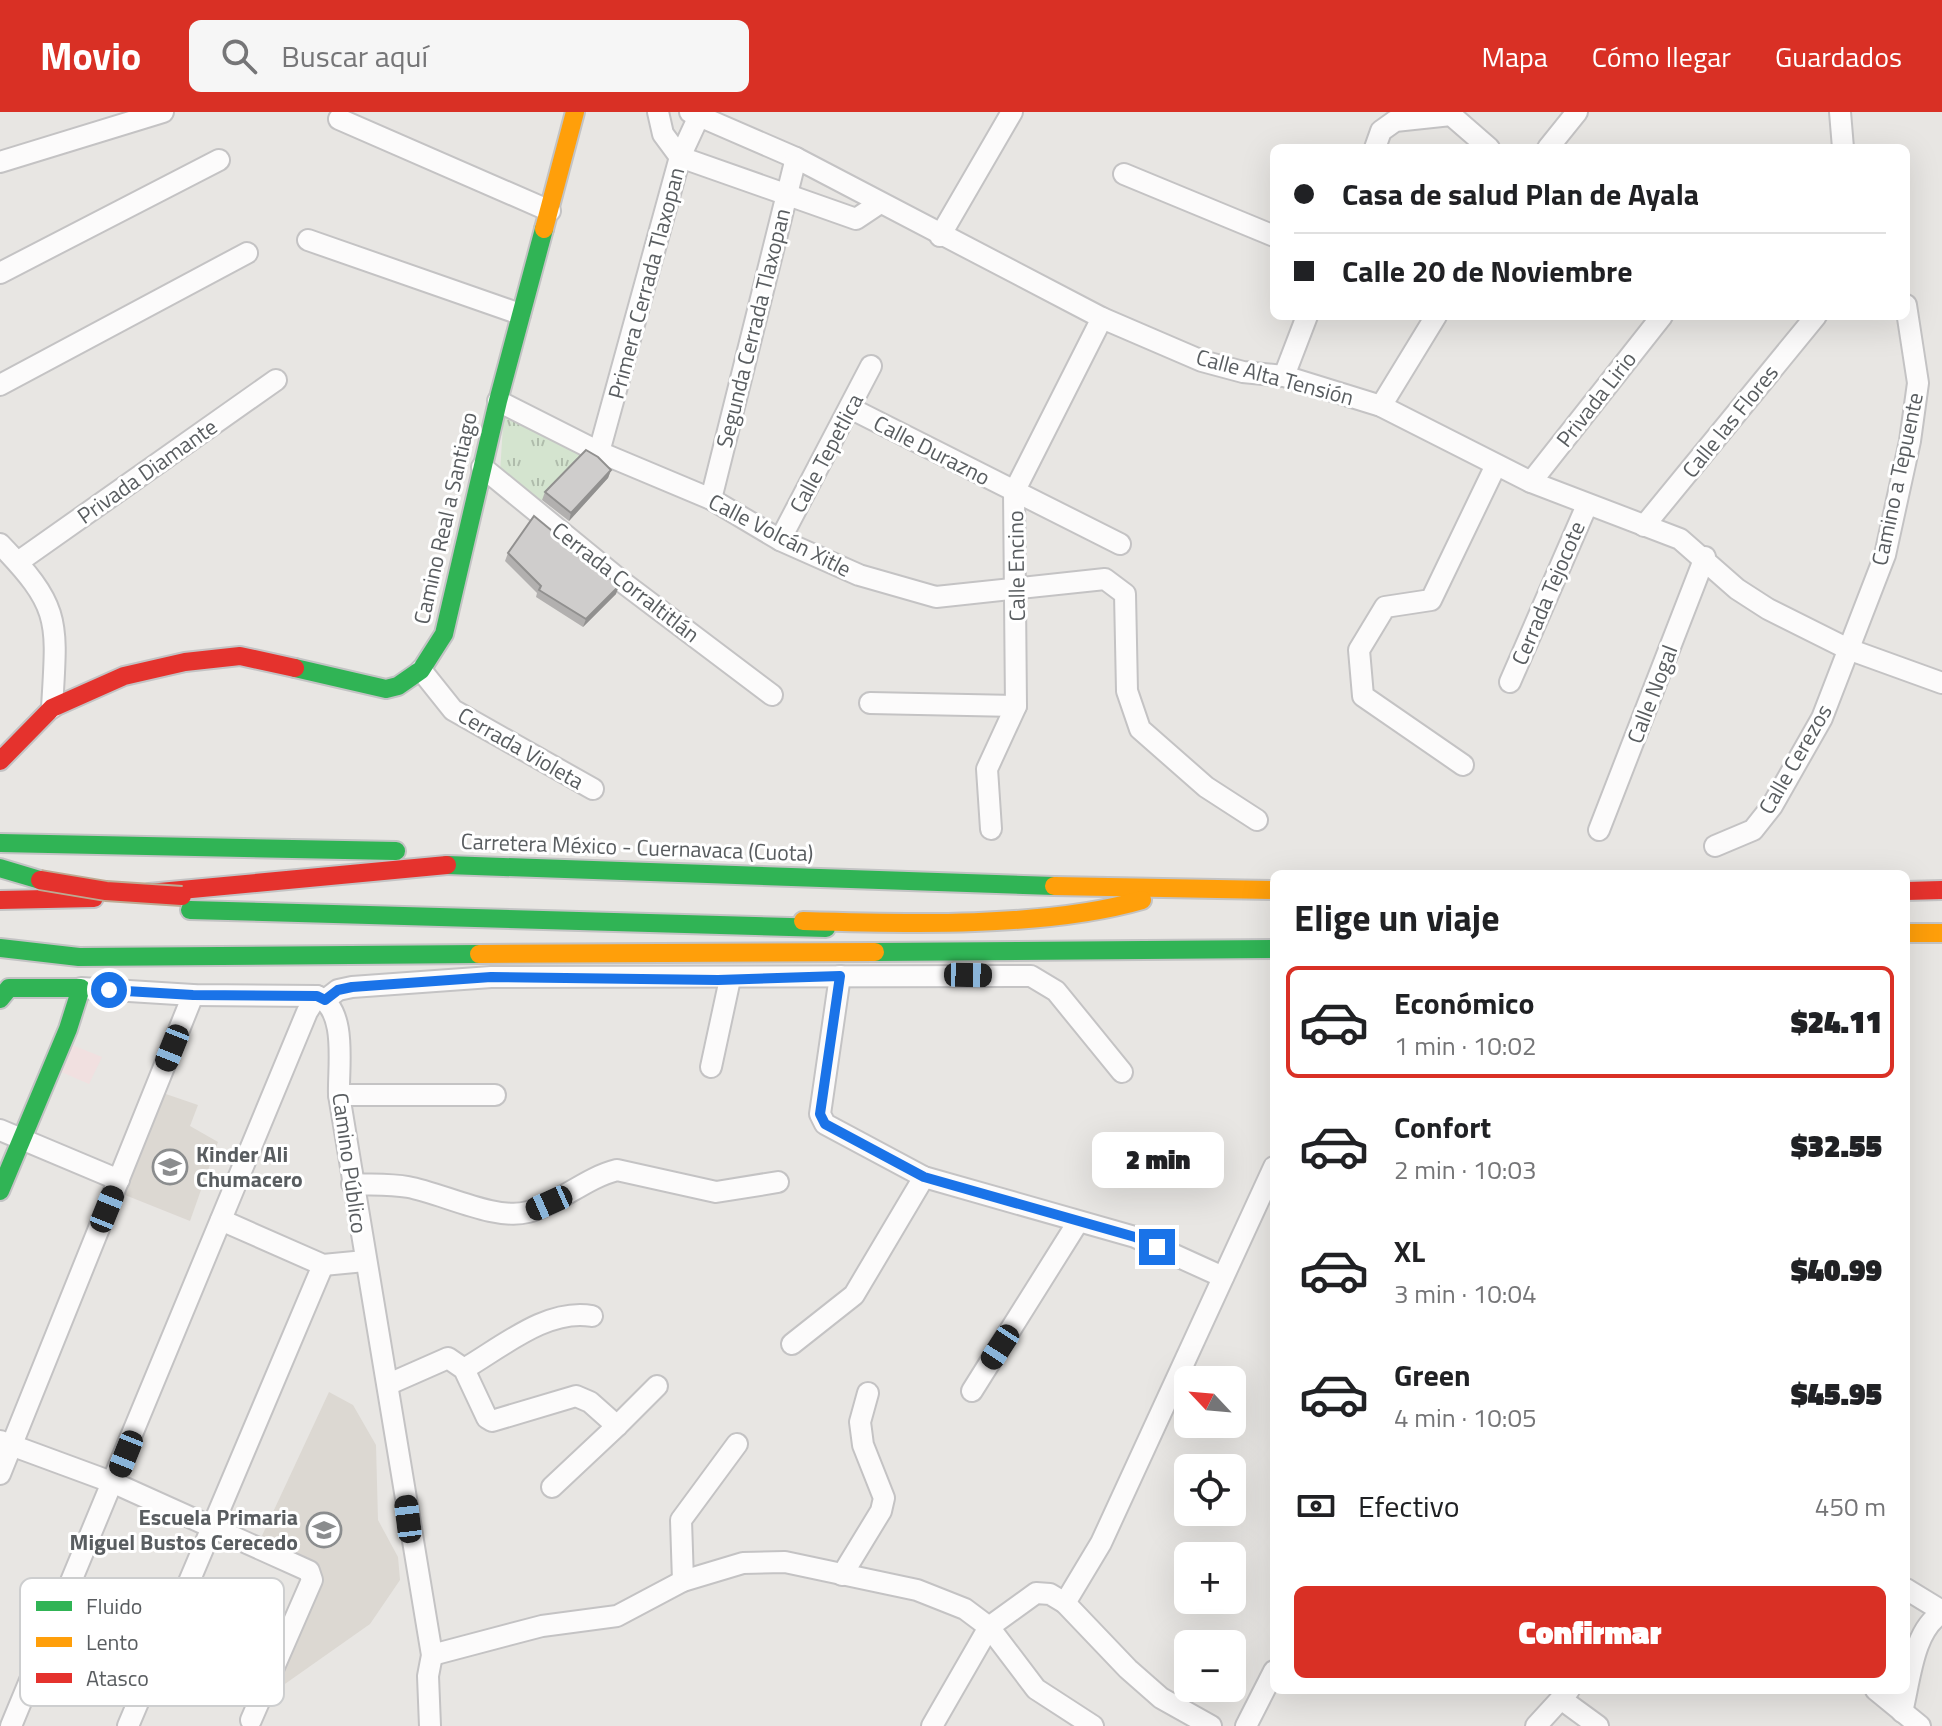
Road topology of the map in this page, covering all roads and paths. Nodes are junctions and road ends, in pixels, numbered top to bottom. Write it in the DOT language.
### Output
graph roads {
  1 [pos="163,112"];
  2 [pos="575,112"];
  3 [pos="658,112"];
  4 [pos="1012,112"];
  5 [pos="1840,112"];
  6 [pos="1575,113"];
  7 [pos="694,114"];
  8 [pos="339,119"];
  9 [pos="1376,144"];
  10 [pos="1484,144"];
  11 [pos="1551,144"];
  12 [pos="1843,144"];
  13 [pos="680,157"];
  14 [pos="796,158"];
  15 [pos="219,160"];
  16 [pos="0,162"];
  17 [pos="1124,174"];
  18 [pos="785,197"];
  19 [pos="880,203"];
  20 [pos="550,211"];
  21 [pos="1270,234"];
  22 [pos="940,236"];
  23 [pos="308,240"];
  24 [pos="247,253"];
  25 [pos="0,273"];
  26 [pos="520,314"];
  27 [pos="1102,318"];
  28 [pos="1305,320"];
  29 [pos="1434,320"];
  30 [pos="1659,320"];
  31 [pos="1813,320"];
  32 [pos="1908,320"];
  33 [pos="871,366"];
  34 [pos="1284,376"];
  35 [pos="276,380"];
  36 [pos="0,385"];
  37 [pos="498,401"];
  38 [pos="1381,406"];
  39 [pos="850,408"];
  40 [pos="599,452"];
  41 [pos="1496,465"];
  42 [pos="482,467"];
  43 [pos="1531,482"];
  44 [pos="1014,492"];
  45 [pos="711,499"];
  46 [pos="1587,505"];
  47 [pos="1644,526"];
  48 [pos="780,540"];
  49 [pos="0,544"];
  50 [pos="1120,544"];
  51 [pos="1705,557"];
  52 [pos="18,562"];
  53 [pos="1018,588"];
  54 [pos="1848,649"];
  55 [pos="421,670"];
  56 [pos="1510,682"];
  57 [pos="1942,683"];
  58 [pos="772,695"];
  59 [pos="870,703"];
  60 [pos="1016,706"];
  61 [pos="52,708"];
  62 [pos="0,761"];
  63 [pos="1463,765"];
  64 [pos="593,789"];
  65 [pos="1257,820"];
  66 [pos="991,829"];
  67 [pos="1599,830"];
  68 [pos="0,843"];
  69 [pos="1715,846"];
  70 [pos="452,865"];
  71 [pos="583,867"];
  72 [pos="0,868"];
  73 [pos="0,888"];
  74 [pos="1170,890"];
  75 [pos="1270,890"];
  76 [pos="1942,890"];
  77 [pos="1910,891"];
  78 [pos="0,900"];
  79 [pos="617,902"];
  80 [pos="1115,927"];
  81 [pos="1910,933"];
  82 [pos="1942,933"];
  83 [pos="0,948"];
  84 [pos="1270,949"];
  85 [pos="840,976"];
  86 [pos="730,979"];
  87 [pos="81,988"];
  88 [pos="193,995"];
  89 [pos="321,998"];
  90 [pos="0,999"];
  91 [pos="711,1067"];
  92 [pos="1122,1072"];
  93 [pos="339,1095"];
  94 [pos="495,1095"];
  95 [pos="0,1130"];
  96 [pos="20,1141"];
  97 [pos="1270,1176"];
  98 [pos="924,1177"];
  99 [pos="119,1180"];
  100 [pos="778,1182"];
  101 [pos="352,1184"];
  102 [pos="0,1191"];
  103 [pos="221,1220"];
  104 [pos="1078,1222"];
  105 [pos="365,1261"];
  106 [pos="323,1265"];
  107 [pos="1223,1277"];
  108 [pos="592,1316"];
  109 [pos="792,1344"];
  110 [pos="464,1369"];
  111 [pos="389,1384"];
  112 [pos="657,1386"];
  113 [pos="972,1391"];
  114 [pos="868,1393"];
  115 [pos="617,1426"];
  116 [pos="6,1444"];
  117 [pos="737,1444"];
  118 [pos="0,1474"];
  119 [pos="114,1483"];
  120 [pos="552,1487"];
  121 [pos="213,1526"];
  122 [pos="842,1575"];
  123 [pos="74,1578"];
  124 [pos="191,1578"];
  125 [pos="683,1581"];
  126 [pos="1910,1592"];
  127 [pos="1065,1603"];
  128 [pos="1942,1612"];
  129 [pos="989,1627"];
  130 [pos="284,1644"];
  131 [pos="432,1655"];
  132 [pos="1270,1679"];
  133 [pos="1910,1682"];
  134 [pos="1881,1694"];
  135 [pos="1907,1694"];
  136 [pos="1565,1695"];
  137 [pos="20,1705"];
  138 [pos="136,1706"];
  139 [pos="257,1706"];
  140 [pos="1902,1712"];
  141 [pos="251,1720"];
  142 [pos="11,1726"];
  143 [pos="128,1726"];
  144 [pos="430,1726"];
  145 [pos="932,1726"];
  146 [pos="1093,1726"];
  147 [pos="1211,1726"];
  148 [pos="1246,1726"];
  149 [pos="1536,1726"];
  150 [pos="1598,1726"];
  151 [pos="1920,1726"];
  1 -- 16 [label="street"];
  2 -- 20 [label="main road, Camino Real a Santiago"];
  3 -- 13 [label="street"];
  4 -- 22 [label="street"];
  5 -- 12 [label="street"];
  6 -- 11 [label="street"];
  7 -- 13 [label="street, Primera Cerrada Tlaxopan"];
  7 -- 14 [label="street, Calle Alta Tensión"];
  8 -- 20 [label="street"];
  9 -- 10 [label="street"];
  13 -- 18 [label="street"];
  13 -- 40 [label="street, Primera Cerrada Tlaxopan"];
  14 -- 18 [label="street, Segunda Cerrada Tlaxopan"];
  14 -- 19 [label="street, Calle Alta Tensión"];
  15 -- 25 [label="street"];
  17 -- 21 [label="street"];
  18 -- 19 [label="street"];
  18 -- 45 [label="street, Segunda Cerrada Tlaxopan"];
  19 -- 22 [label="street, Calle Alta Tensión"];
  20 -- 26 [label="main road, Camino Real a Santiago"];
  22 -- 27 [label="street, Calle Alta Tensión"];
  23 -- 26 [label="street"];
  24 -- 36 [label="street"];
  26 -- 37 [label="main road, Camino Real a Santiago"];
  27 -- 34 [label="street, Calle Alta Tensión"];
  27 -- 44 [label="street, Calle Encino"];
  28 -- 34 [label="street"];
  29 -- 38 [label="street"];
  30 -- 43 [label="street, Privada Lirio"];
  31 -- 47 [label="street, Calle las Flores"];
  32 -- 54 [label="street, Camino a Tepuente"];
  33 -- 39 [label="street, Calle Tepetlica"];
  34 -- 38 [label="street, Calle Alta Tensión"];
  35 -- 52 [label="street, Privada Diamante"];
  37 -- 40 [label="street, Calle Volcán Xitle"];
  37 -- 42 [label="main road, Camino Real a Santiago"];
  38 -- 41 [label="street, Calle Alta Tensión"];
  39 -- 44 [label="street, Calle Durazno"];
  39 -- 48 [label="street, Calle Tepetlica"];
  40 -- 45 [label="street, Calle Volcán Xitle"];
  41 -- 43 [label="street, Calle Alta Tensión"];
  41 -- 63 [label="street"];
  42 -- 55 [label="main road, Camino Real a Santiago"];
  42 -- 58 [label="street, Cerrada Corraltitlán"];
  43 -- 46 [label="street, Calle Alta Tensión"];
  44 -- 50 [label="street, Calle Durazno"];
  44 -- 53 [label="street, Calle Encino"];
  45 -- 48 [label="street, Calle Volcán Xitle"];
  46 -- 47 [label="street, Calle Alta Tensión"];
  46 -- 56 [label="street, Cerrada Tejocote"];
  47 -- 51 [label="street, Calle Alta Tensión"];
  48 -- 53 [label="street, Calle Volcán Xitle"];
  49 -- 52 [label="street"];
  51 -- 54 [label="street, Calle Alta Tensión"];
  51 -- 67 [label="street, Calle Nogal"];
  52 -- 61 [label="street"];
  53 -- 60 [label="street, Calle Encino"];
  53 -- 65 [label="street, Calle Volcán Xitle"];
  54 -- 57 [label="street, Calle Alta Tensión"];
  54 -- 69 [label="street, Calle Cerezos"];
  55 -- 61 [label="main road, Camino Real a Santiago"];
  55 -- 64 [label="street, Cerrada Violeta"];
  59 -- 60 [label="street"];
  60 -- 66 [label="street, Calle Encino"];
  61 -- 62 [label="main road, Camino Real a Santiago"];
  68 -- 70 [label="main road"];
  70 -- 71 [label="main road, Carretera México - Cuernavaca (Cuota)"];
  70 -- 78 [label="main road, Carretera México - Cuernavaca (Cuota)"];
  71 -- 74 [label="main road, Carretera México - Cuernavaca (Cuota)"];
  71 -- 79 [label="main road"];
  72 -- 79 [label="main road, bridge"];
  73 -- 80 [label="main road"];
  74 -- 75 [label="main road, Carretera México - Cuernavaca (Cuota)"];
  74 -- 79 [label="main road"];
  76 -- 77 [label="main road"];
  81 -- 82 [label="main road"];
  83 -- 84 [label="main road"];
  85 -- 86 [label="street"];
  85 -- 92 [label="street"];
  85 -- 98 [label="street"];
  86 -- 89 [label="street"];
  86 -- 91 [label="street"];
  87 -- 88 [label="street"];
  87 -- 90 [label="main road"];
  87 -- 96 [label="main road"];
  88 -- 89 [label="street"];
  88 -- 99 [label="street"];
  89 -- 93 [label="street, Camino Público"];
  89 -- 103 [label="street"];
  93 -- 94 [label="street"];
  93 -- 101 [label="street, Camino Público"];
  95 -- 96 [label="street"];
  96 -- 99 [label="street"];
  96 -- 102 [label="main road"];
  97 -- 107 [label="street"];
  98 -- 104 [label="street"];
  98 -- 109 [label="street"];
  99 -- 116 [label="street"];
  100 -- 101 [label="street"];
  101 -- 105 [label="street, Camino Público"];
  103 -- 106 [label="street"];
  103 -- 119 [label="street"];
  104 -- 107 [label="street"];
  104 -- 113 [label="street"];
  105 -- 106 [label="street"];
  105 -- 111 [label="street, Camino Público"];
  106 -- 121 [label="street"];
  107 -- 127 [label="street"];
  108 -- 110 [label="street"];
  110 -- 111 [label="street"];
  110 -- 115 [label="street"];
  111 -- 131 [label="street, Camino Público"];
  112 -- 115 [label="street"];
  114 -- 122 [label="street"];
  115 -- 120 [label="street"];
  116 -- 118 [label="street"];
  116 -- 119 [label="street"];
  117 -- 125 [label="street"];
  119 -- 121 [label="street"];
  119 -- 123 [label="street"];
  121 -- 124 [label="street"];
  121 -- 130 [label="street"];
  122 -- 125 [label="street"];
  122 -- 129 [label="street"];
  125 -- 131 [label="street"];
  126 -- 128 [label="street"];
  127 -- 129 [label="street"];
  127 -- 147 [label="street"];
  128 -- 133 [label="street"];
  129 -- 145 [label="street"];
  129 -- 146 [label="street"];
  131 -- 144 [label="street, Camino Público"];
  132 -- 148 [label="street"];
  134 -- 140 [label="street"];
  135 -- 140 [label="street"];
  136 -- 149 [label="street"];
  136 -- 150 [label="street"];
  137 -- 142 [label="street"];
  138 -- 143 [label="street"];
  139 -- 141 [label="street"];
  140 -- 151 [label="street"];
}
